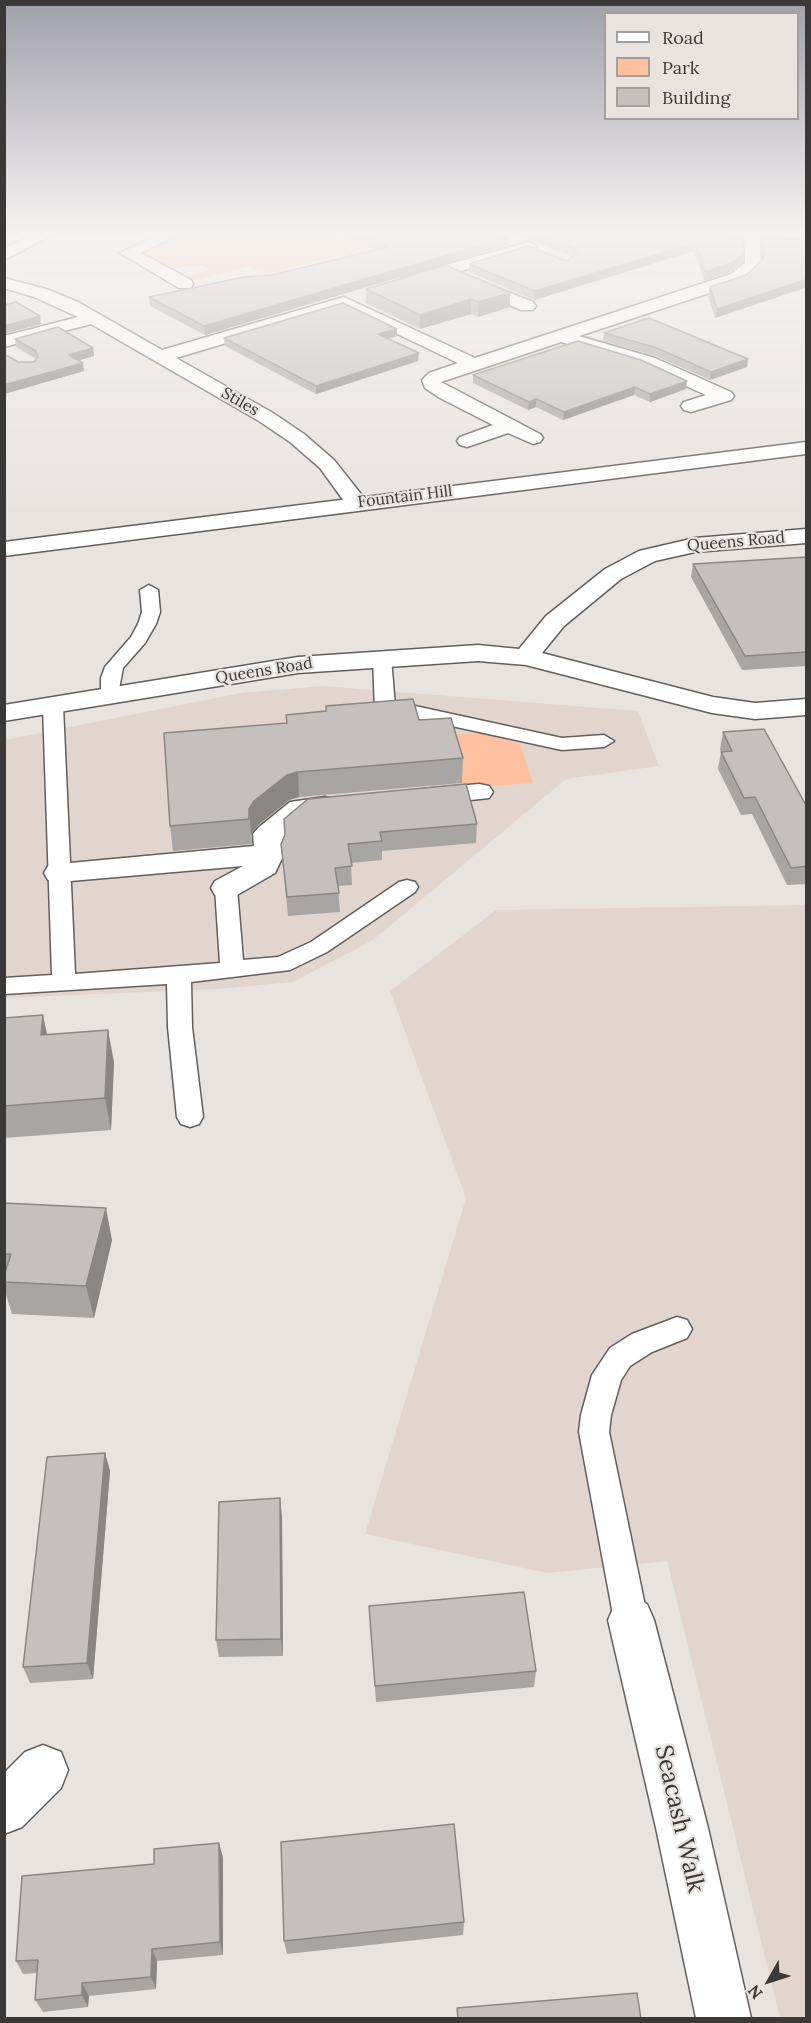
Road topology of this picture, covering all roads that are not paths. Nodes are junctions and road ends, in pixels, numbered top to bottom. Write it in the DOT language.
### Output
graph roads {
  1 [pos="59,327"];
  2 [pos="111,327"];
  3 [pos="258,327"];
  4 [pos="397,327"];
  5 [pos="588,327"];
  6 [pos="561,336"];
  7 [pos="4,342"];
  8 [pos="161,356"];
  9 [pos="474,364"];
  10 [pos="691,406"];
  11 [pos="510,426"];
  12 [pos="533,438"];
  13 [pos="467,441"];
  14 [pos="807,448"];
  15 [pos="357,503"];
  16 [pos="807,536"];
  17 [pos="4,549"];
  18 [pos="149,590"];
  19 [pos="526,657"];
  20 [pos="382,658"];
  21 [pos="110,696"];
  22 [pos="52,706"];
  23 [pos="807,707"];
  24 [pos="386,711"];
  25 [pos="4,713"];
  26 [pos="365,713"];
  27 [pos="604,741"];
  28 [pos="479,792"];
  29 [pos="396,800"];
  30 [pos="348,804"];
  31 [pos="269,854"];
  32 [pos="59,873"];
  33 [pos="407,887"];
  34 [pos="226,888"];
  35 [pos="232,970"];
  36 [pos="179,975"];
  37 [pos="64,982"];
  38 [pos="4,986"];
  39 [pos="190,1117"];
  40 [pos="677,1329"];
  41 [pos="631,1620"];
  42 [pos="43,1770"];
  43 [pos="4,1809"];
  44 [pos="724,2019"];
  1 -- 7 [label="street"];
  2 -- 8 [label="street, Stiles"];
  3 -- 8 [label="street"];
  4 -- 9 [label="street"];
  5 -- 6 [label="street"];
  6 -- 9 [label="street"];
  6 -- 10 [label="street"];
  8 -- 15 [label="street, Stiles"];
  9 -- 11 [label="street"];
  11 -- 12 [label="street"];
  11 -- 13 [label="street"];
  14 -- 15 [label="street, Fountain Hill"];
  15 -- 17 [label="street, Fountain Hill"];
  16 -- 19 [label="street, Queens Road"];
  18 -- 21 [label="lane"];
  19 -- 20 [label="street, Queens Road"];
  19 -- 23 [label="street, Queens Road"];
  20 -- 21 [label="street, Queens Road"];
  20 -- 24 [label="lane"];
  21 -- 22 [label="street, Queens Road"];
  22 -- 25 [label="street, Queens Road"];
  22 -- 32 [label="lane"];
  24 -- 26 [label="lane"];
  24 -- 27 [label="lane"];
  28 -- 29 [label="street"];
  30 -- 31 [label="street"];
  31 -- 32 [label="street"];
  31 -- 34 [label="street"];
  32 -- 37 [label="lane"];
  33 -- 35 [label="lane"];
  34 -- 35 [label="lane"];
  35 -- 36 [label="lane"];
  36 -- 37 [label="lane"];
  36 -- 39 [label="lane"];
  37 -- 38 [label="lane"];
  40 -- 41 [label="lane"];
  41 -- 44 [label="street, Seacash Walk"];
  42 -- 43 [label="street"];
}
